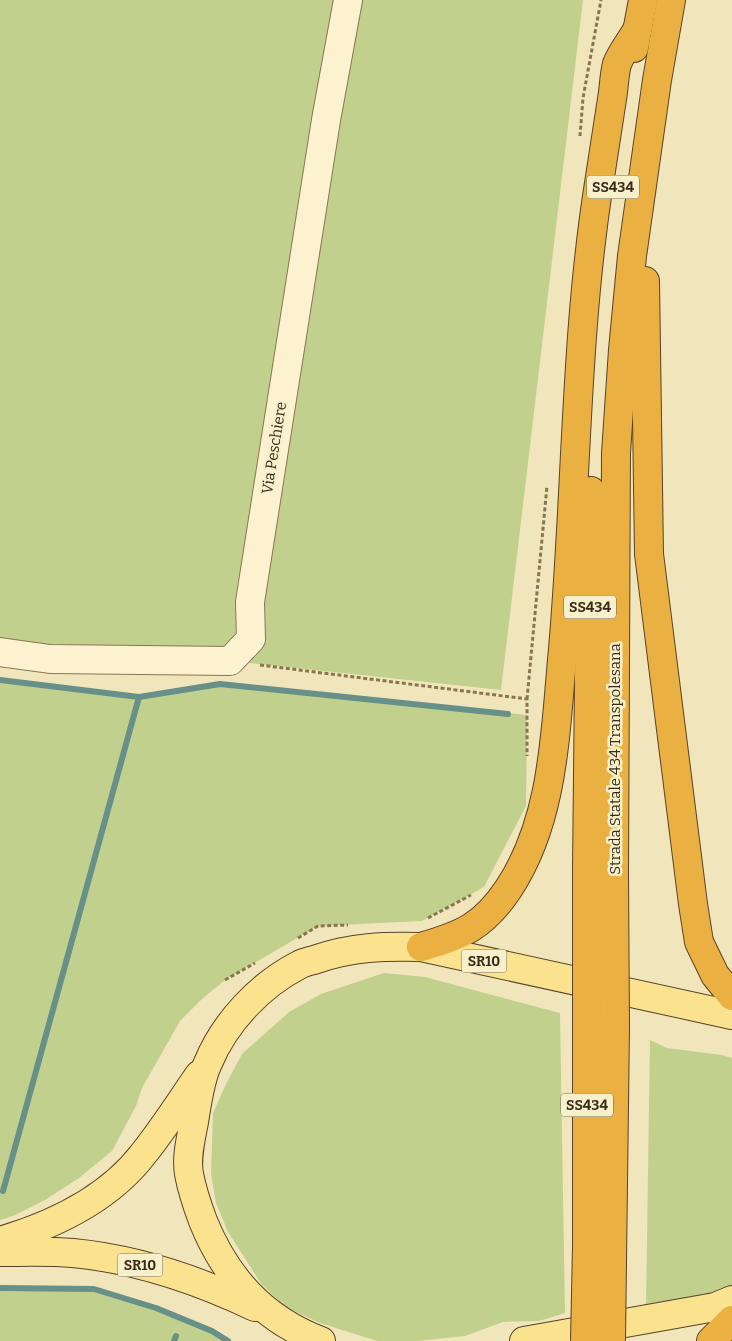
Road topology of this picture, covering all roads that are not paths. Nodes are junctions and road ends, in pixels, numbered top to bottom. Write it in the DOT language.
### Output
graph roads {
  1 [pos="348,0"];
  2 [pos="643,0"];
  3 [pos="671,0"];
  4 [pos="637,30"];
  5 [pos="643,180"];
  6 [pos="0,652"];
  7 [pos="422,934"];
  8 [pos="732,996"];
  9 [pos="732,1015"];
  10 [pos="207,1063"];
  11 [pos="0,1241"];
  12 [pos="0,1252"];
  13 [pos="732,1300"];
  14 [pos="272,1316"];
  15 [pos="732,1320"];
  16 [pos="321,1341"];
  17 [pos="524,1341"];
  18 [pos="585,1341"];
  19 [pos="611,1341"];
  20 [pos="711,1341"];
  1 -- 6 [label="street, Via Peschiere"];
  2 -- 4 [label="highway, SS434"];
  3 -- 5 [label="highway, Strada Statale 434 Transpolesana / SS434"];
  4 -- 7 [label="highway"];
  4 -- 18 [label="highway, Strada Statale 434 Transpolesana / SS434, bridge"];
  5 -- 8 [label="highway"];
  5 -- 19 [label="highway, Strada Statale 434 Transpolesana / SS434, bridge"];
  7 -- 9 [label="main road, SR10"];
  7 -- 10 [label="main road, SR10"];
  10 -- 11 [label="main road, SR10"];
  10 -- 14 [label="main road, SR10"];
  12 -- 14 [label="main road, SR10"];
  13 -- 17 [label="main road"];
  14 -- 16 [label="main road, SR10"];
  15 -- 20 [label="highway"];
}
